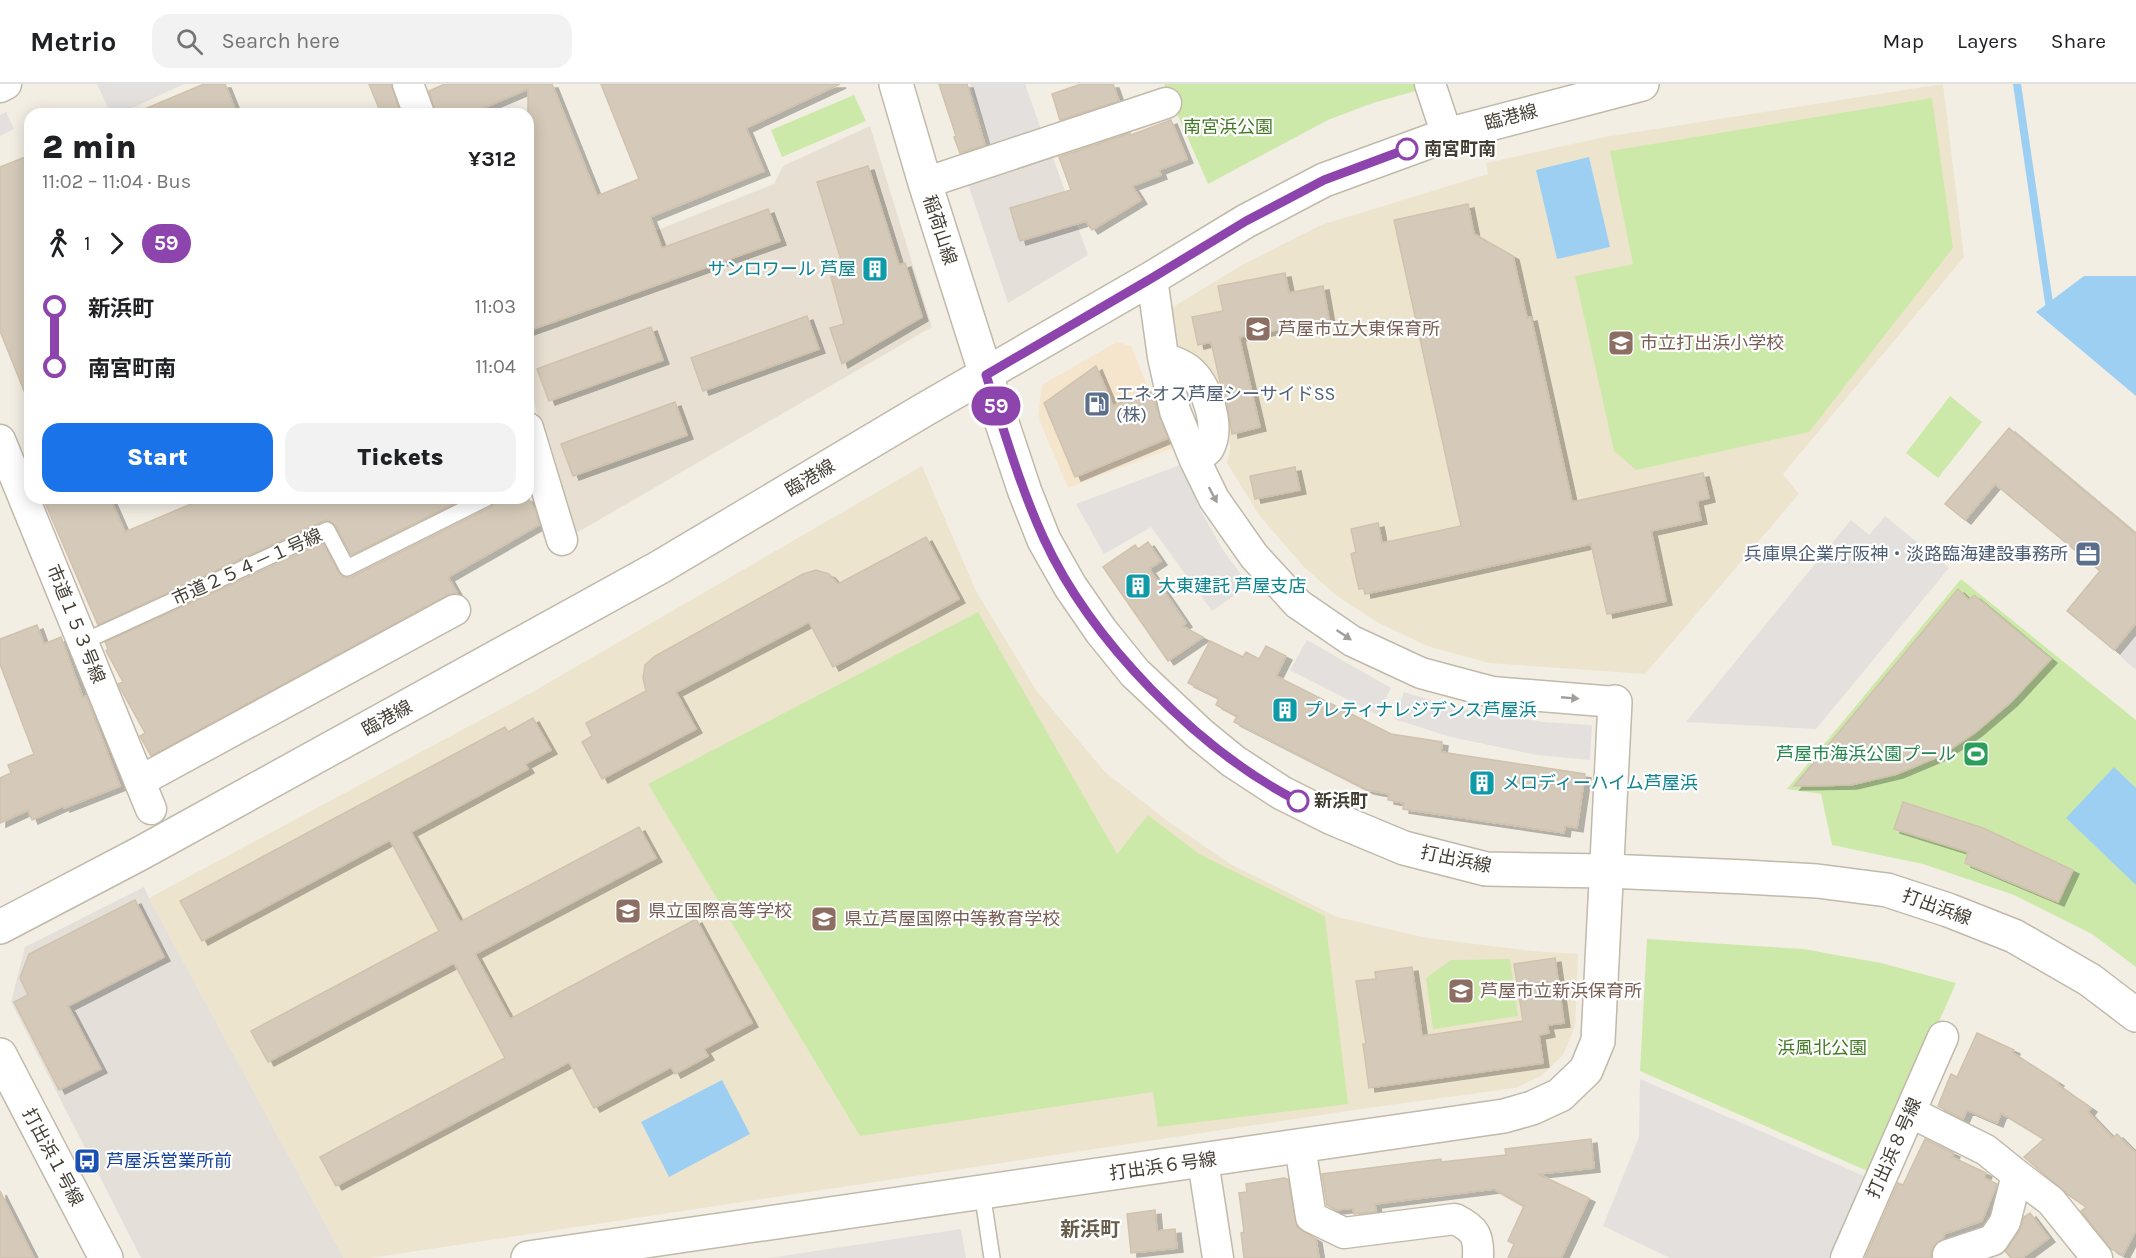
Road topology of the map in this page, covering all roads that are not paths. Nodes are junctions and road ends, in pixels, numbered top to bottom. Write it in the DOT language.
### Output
graph roads {
  1 [pos="6,84"];
  2 [pos="408,84"];
  3 [pos="896,84"];
  4 [pos="1430,84"];
  5 [pos="1642,84"];
  6 [pos="0,87"];
  7 [pos="1166,103"];
  8 [pos="417,108"];
  9 [pos="1447,135"];
  10 [pos="925,183"];
  11 [pos="1152,278"];
  12 [pos="986,375"];
  13 [pos="10,456"];
  14 [pos="535,475"];
  15 [pos="24,492"];
  16 [pos="29,504"];
  17 [pos="476,504"];
  18 [pos="562,540"];
  19 [pos="456,610"];
  20 [pos="83,642"];
  21 [pos="1615,702"];
  22 [pos="140,781"];
  23 [pos="151,809"];
  24 [pos="1607,871"];
  25 [pos="0,927"];
  26 [pos="2136,1015"];
  27 [pos="1943,1037"];
  28 [pos="0,1055"];
  29 [pos="1910,1112"];
  30 [pos="1300,1146"];
  31 [pos="1203,1161"];
  32 [pos="2017,1175"];
  33 [pos="982,1192"];
  34 [pos="1948,1255"];
  35 [pos="106,1258"];
  36 [pos="528,1258"];
  37 [pos="992,1258"];
  38 [pos="1218,1258"];
  39 [pos="1478,1258"];
  40 [pos="1846,1258"];
  41 [pos="2097,1258"];
  1 -- 6 [label="street"];
  2 -- 8 [label="street"];
  3 -- 10 [label="street, 稲荷山線"];
  4 -- 9 [label="street"];
  5 -- 9 [label="street, 臨港線"];
  7 -- 10 [label="street"];
  9 -- 11 [label="street, 臨港線"];
  10 -- 12 [label="street, 稲荷山線"];
  11 -- 12 [label="street, 臨港線"];
  11 -- 21 [label="street, one-way"];
  12 -- 24 [label="street, 打出浜線"];
  12 -- 25 [label="street, 臨港線"];
  13 -- 15 [label="street, 市道１５３号線"];
  14 -- 18 [label="street"];
  16 -- 20 [label="street, 市道１５３号線"];
  17 -- 20 [label="lane, 市道２５４－１号線"];
  19 -- 22 [label="street"];
  20 -- 22 [label="street, 市道１５３号線"];
  21 -- 24 [label="street, 打出浜６号線"];
  22 -- 23 [label="street, 市道１５３号線"];
  24 -- 26 [label="street, 打出浜線"];
  24 -- 30 [label="street, 打出浜６号線"];
  27 -- 29 [label="street, 打出浜８号線"];
  28 -- 35 [label="street, 打出浜１号線"];
  29 -- 32 [label="street"];
  29 -- 40 [label="street, 打出浜８号線"];
  30 -- 31 [label="street, 打出浜６号線"];
  30 -- 39 [label="street"];
  31 -- 33 [label="street, 打出浜６号線"];
  31 -- 38 [label="street"];
  32 -- 34 [label="street"];
  32 -- 41 [label="street"];
  33 -- 36 [label="street, 打出浜６号線"];
  33 -- 37 [label="lane"];
}
